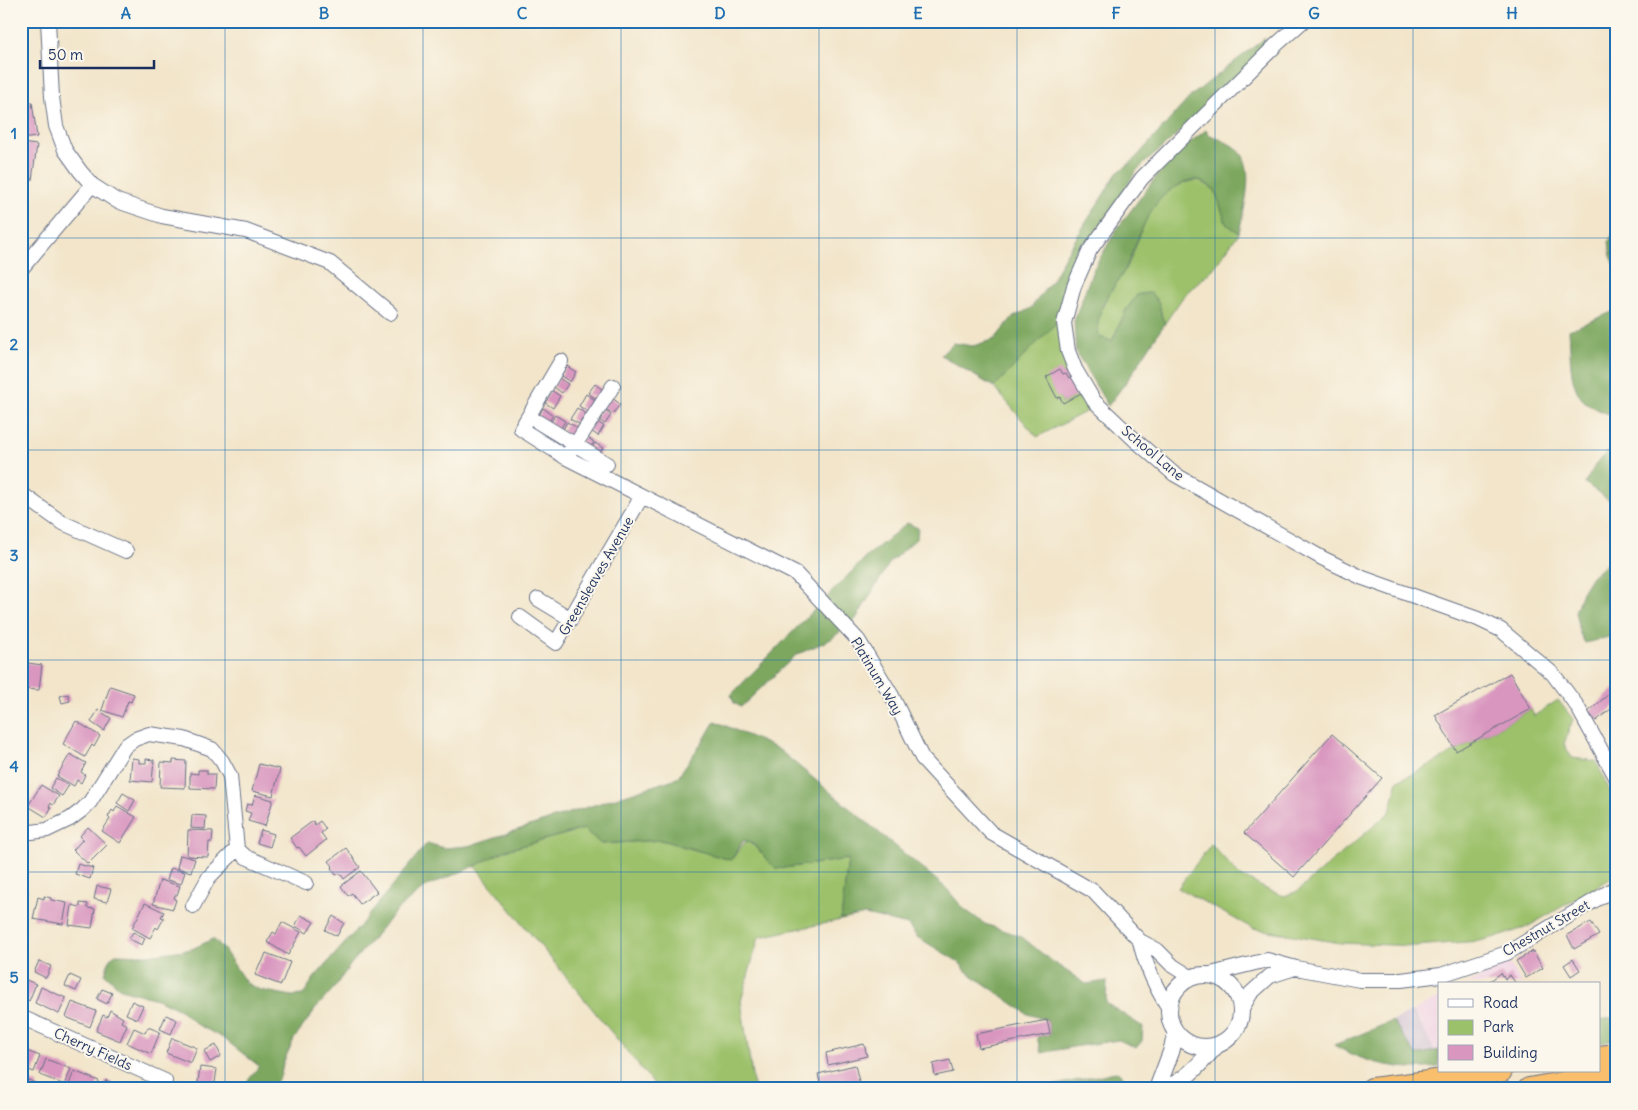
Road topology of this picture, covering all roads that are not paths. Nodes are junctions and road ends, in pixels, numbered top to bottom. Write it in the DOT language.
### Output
graph roads {
  1 [pos="48,21"];
  2 [pos="1303,21"];
  3 [pos="92,184"];
  4 [pos="21,269"];
  5 [pos="390,313"];
  6 [pos="561,361"];
  7 [pos="613,386"];
  8 [pos="538,422"];
  9 [pos="575,445"];
  10 [pos="565,457"];
  11 [pos="607,464"];
  12 [pos="21,492"];
  13 [pos="642,496"];
  14 [pos="126,551"];
  15 [pos="538,599"];
  16 [pos="520,617"];
  17 [pos="571,619"];
  18 [pos="1617,779"];
  19 [pos="21,831"];
  20 [pos="237,849"];
  21 [pos="306,883"];
  22 [pos="1617,887"];
  23 [pos="193,906"];
  24 [pos="1140,941"];
  25 [pos="1296,968"];
  26 [pos="1197,977"];
  27 [pos="1169,1008"];
  28 [pos="1241,1010"];
  29 [pos="21,1017"];
  30 [pos="1176,1033"];
  31 [pos="1217,1045"];
  32 [pos="1617,1055"];
  33 [pos="1600,1057"];
  34 [pos="1495,1072"];
  35 [pos="1617,1073"];
  36 [pos="165,1081"];
  37 [pos="1157,1089"];
  38 [pos="1163,1089"];
  39 [pos="1372,1089"];
  40 [pos="1529,1089"];
  1 -- 3 [label="street"];
  2 -- 18 [label="street, School Lane"];
  3 -- 4 [label="street"];
  3 -- 5 [label="street"];
  6 -- 10 [label="street, Platinum Way"];
  7 -- 9 [label="street"];
  8 -- 9 [label="street"];
  9 -- 10 [label="street"];
  9 -- 11 [label="street"];
  10 -- 13 [label="street, Platinum Way"];
  12 -- 14 [label="street"];
  13 -- 17 [label="street, Greensleaves Avenue"];
  13 -- 24 [label="street, Platinum Way"];
  15 -- 17 [label="street"];
  16 -- 17 [label="street, Greensleaves Avenue"];
  19 -- 20 [label="street"];
  20 -- 21 [label="street"];
  20 -- 23 [label="street"];
  22 -- 25 [label="street, Chestnut Street"];
  24 -- 26 [label="street, Platinum Way"];
  24 -- 27 [label="street, Platinum Way"];
  25 -- 26 [label="street, Chestnut Street"];
  25 -- 28 [label="street, Chestnut Street"];
  26 -- 27 [label="street"];
  26 -- 28 [label="street"];
  27 -- 30 [label="street"];
  28 -- 31 [label="street"];
  29 -- 36 [label="street, Cherry Fields"];
  30 -- 31 [label="street"];
  30 -- 37 [label="street"];
  31 -- 38 [label="street"];
  32 -- 33 [label="highway"];
  34 -- 39 [label="highway"];
  35 -- 40 [label="highway"];
}
